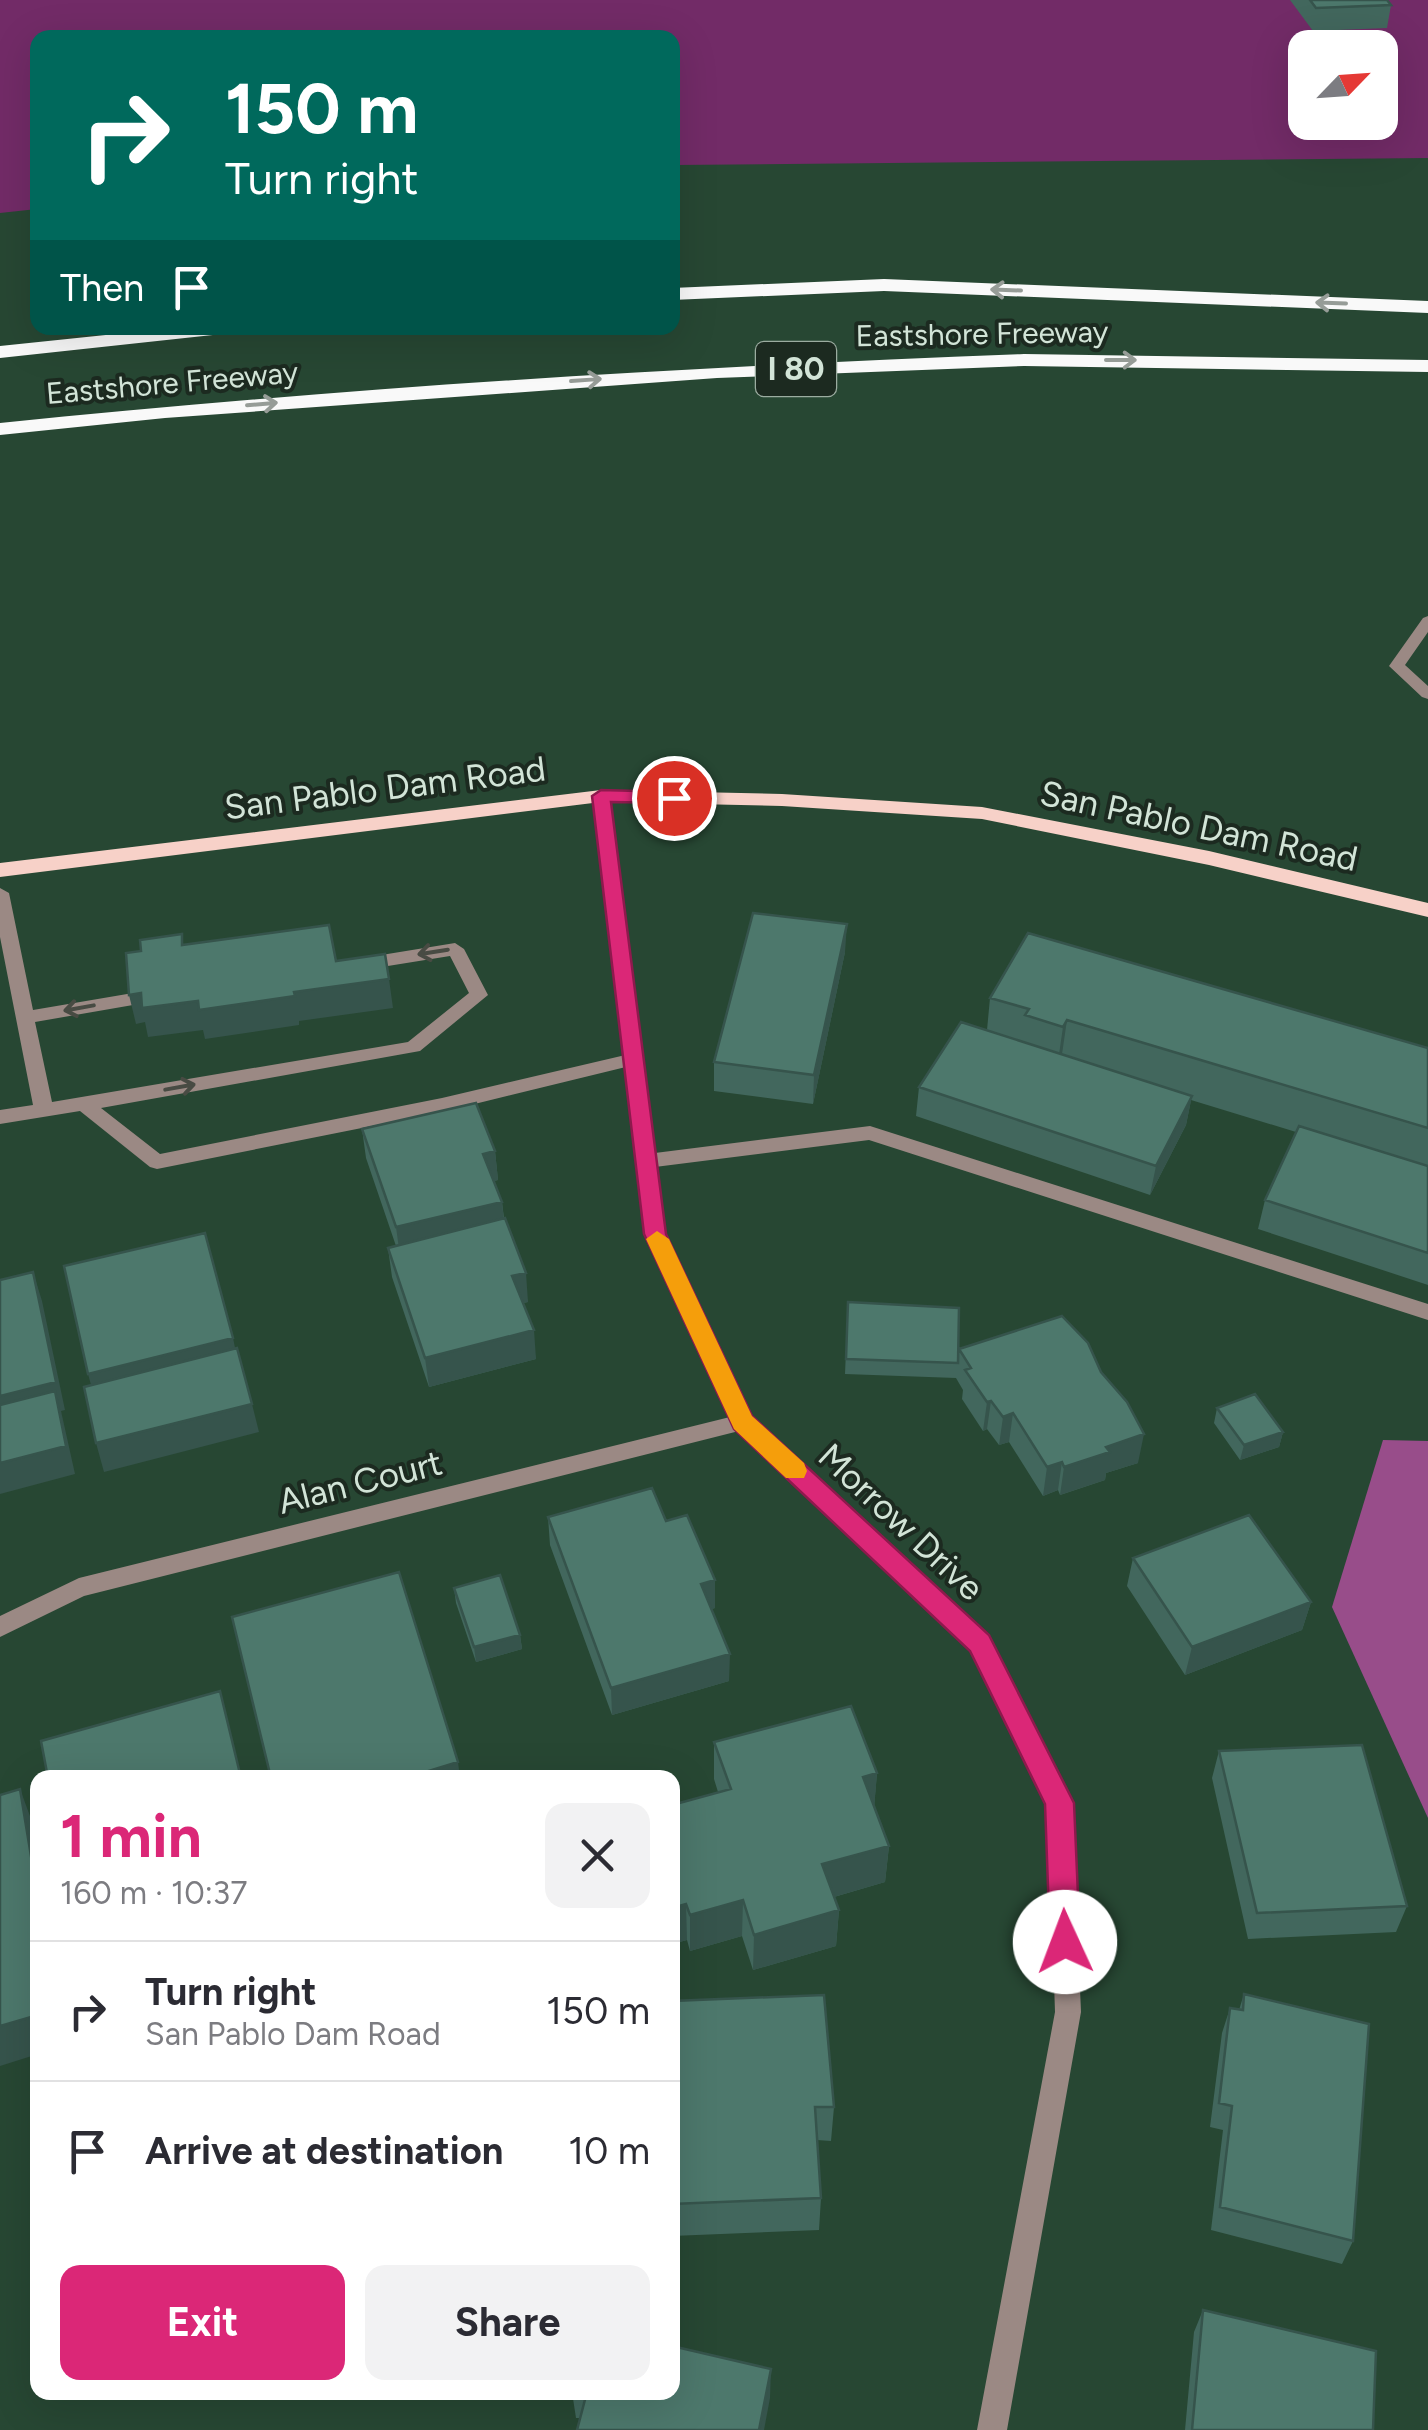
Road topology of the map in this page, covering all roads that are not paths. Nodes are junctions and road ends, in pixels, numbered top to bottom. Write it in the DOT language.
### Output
graph roads {
  1 [pos="680,294"];
  2 [pos="1428,307"];
  3 [pos="157,335"];
  4 [pos="0,352"];
  5 [pos="1428,366"];
  6 [pos="165,412"];
  7 [pos="0,429"];
  8 [pos="0,448"];
  9 [pos="1428,621"];
  10 [pos="1428,694"];
  11 [pos="601,796"];
  12 [pos="0,870"];
  13 [pos="0,894"];
  14 [pos="1428,910"];
  15 [pos="336,968"];
  16 [pos="133,999"];
  17 [pos="25,1018"];
  18 [pos="634,1059"];
  19 [pos="84,1104"];
  20 [pos="44,1110"];
  21 [pos="0,1116"];
  22 [pos="647,1161"];
  23 [pos="1428,1312"];
  24 [pos="743,1422"];
  25 [pos="0,1627"];
  26 [pos="992,2430"];
  2 -- 1 [label="highway, Eastshore Freeway / I 80, one-way"];
  3 -- 4 [label="highway, Eastshore Freeway"];
  6 -- 5 [label="highway, Eastshore Freeway / I 80, one-way"];
  6 -- 7 [label="highway, Eastshore Freeway / I 80"];
  6 -- 8 [label="highway"];
  9 -- 10 [label="street"];
  11 -- 12 [label="main road, San Pablo Dam Road"];
  11 -- 14 [label="main road, San Pablo Dam Road"];
  11 -- 18 [label="street, Morrow Drive"];
  13 -- 17 [label="street"];
  19 -- 15 [label="street, one-way"];
  16 -- 17 [label="street, one-way"];
  17 -- 20 [label="street"];
  18 -- 19 [label="street"];
  18 -- 22 [label="street, Morrow Drive"];
  19 -- 20 [label="street"];
  20 -- 21 [label="street"];
  22 -- 23 [label="street"];
  22 -- 24 [label="street, Morrow Drive"];
  24 -- 25 [label="street, Alan Court"];
  24 -- 26 [label="street, Morrow Drive"];
}
